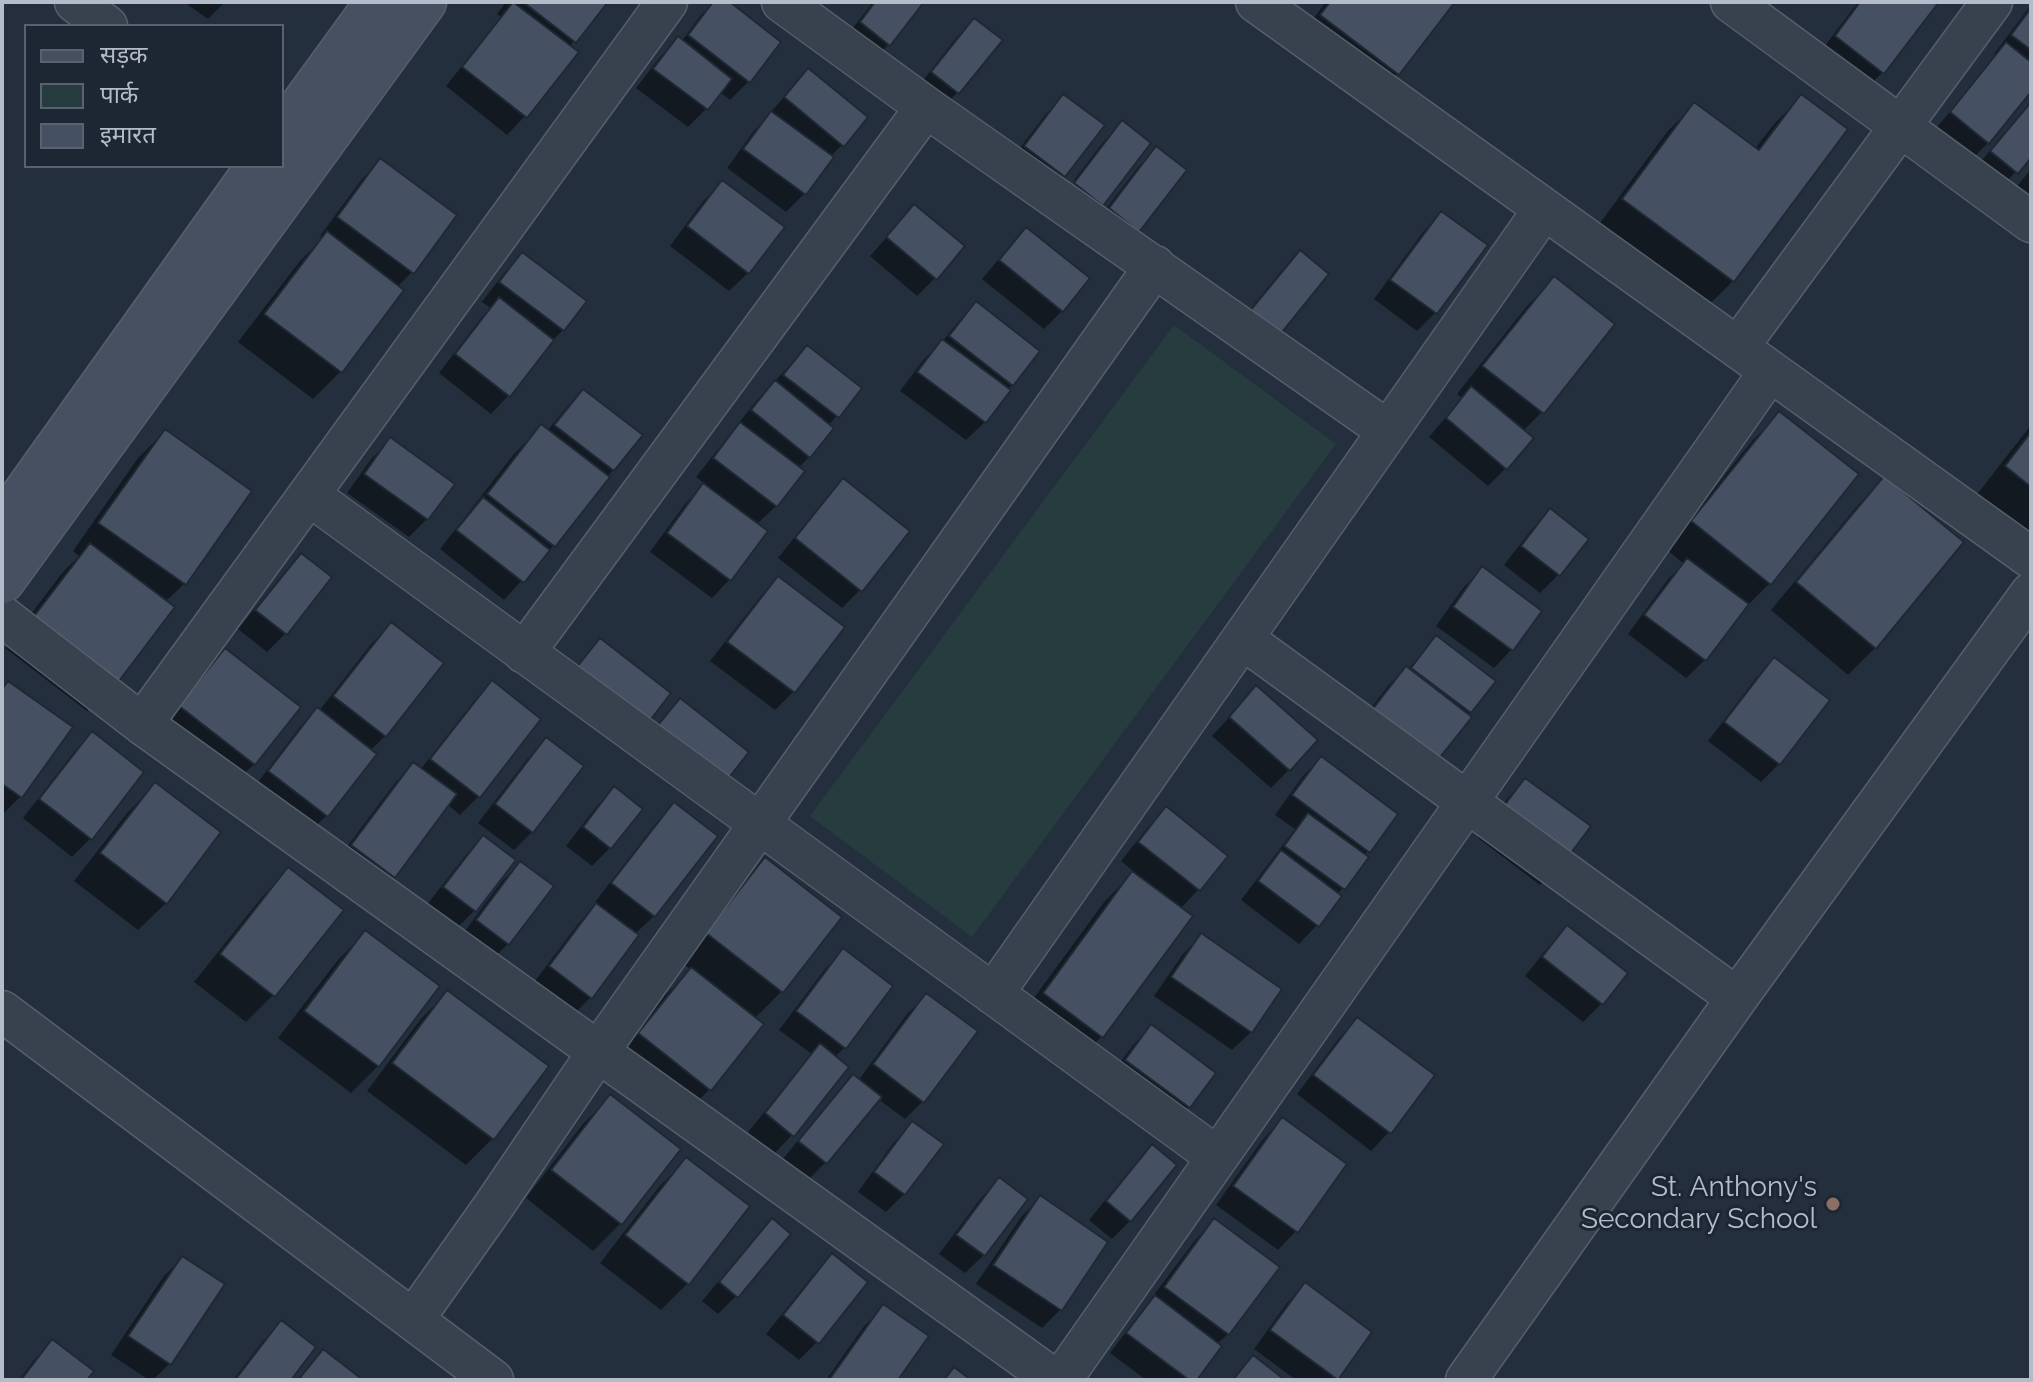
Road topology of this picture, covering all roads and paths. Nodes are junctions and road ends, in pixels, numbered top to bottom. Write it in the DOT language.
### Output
graph roads {
  1 [pos="378,2"];
  2 [pos="424,2"];
  3 [pos="667,2"];
  4 [pos="782,2"];
  5 [pos="1256,2"];
  6 [pos="1731,2"];
  7 [pos="1992,2"];
  8 [pos="926,107"];
  9 [pos="1900,127"];
  10 [pos="284,153"];
  11 [pos="284,155"];
  12 [pos="273,168"];
  13 [pos="274,168"];
  14 [pos="1544,209"];
  15 [pos="2031,222"];
  16 [pos="1155,266"];
  17 [pos="1738,347"];
  18 [pos="1770,371"];
  19 [pos="1388,431"];
  20 [pos="309,495"];
  21 [pos="2,526"];
  22 [pos="2031,558"];
  23 [pos="2,581"];
  24 [pos="2031,593"];
  25 [pos="2,616"];
  26 [pos="1243,639"];
  27 [pos="524,653"];
  28 [pos="142,724"];
  29 [pos="1468,803"];
  30 [pos="759,824"];
  31 [pos="993,994"];
  32 [pos="1737,998"];
  33 [pos="2,1011"];
  34 [pos="598,1052"];
  35 [pos="1217,1157"];
  36 [pos="413,1320"];
  37 [pos="493,1380"];
  38 [pos="1058,1380"];
  39 [pos="1466,1380"];
  1 -- 10 [label="street"];
  2 -- 11 [label="street"];
  3 -- 20 [label="street"];
  4 -- 8 [label="street"];
  5 -- 14 [label="street"];
  6 -- 9 [label="street"];
  7 -- 9 [label="street"];
  8 -- 16 [label="street"];
  8 -- 27 [label="street"];
  9 -- 15 [label="street"];
  9 -- 17 [label="street"];
  12 -- 21 [label="street"];
  13 -- 23 [label="street"];
  14 -- 17 [label="street"];
  14 -- 19 [label="street"];
  16 -- 19 [label="street"];
  16 -- 30 [label="street"];
  17 -- 18 [label="street"];
  18 -- 22 [label="street"];
  18 -- 29 [label="street"];
  19 -- 26 [label="street"];
  20 -- 27 [label="street"];
  20 -- 28 [label="street"];
  24 -- 32 [label="street"];
  25 -- 28 [label="street"];
  26 -- 29 [label="street"];
  26 -- 31 [label="street"];
  27 -- 30 [label="street"];
  28 -- 34 [label="street"];
  29 -- 32 [label="street"];
  29 -- 35 [label="street"];
  30 -- 31 [label="street"];
  30 -- 34 [label="street"];
  31 -- 35 [label="street"];
  32 -- 39 [label="street"];
  33 -- 36 [label="street"];
  34 -- 36 [label="street"];
  34 -- 38 [label="street"];
  35 -- 38 [label="street"];
  36 -- 37 [label="street"];
}
